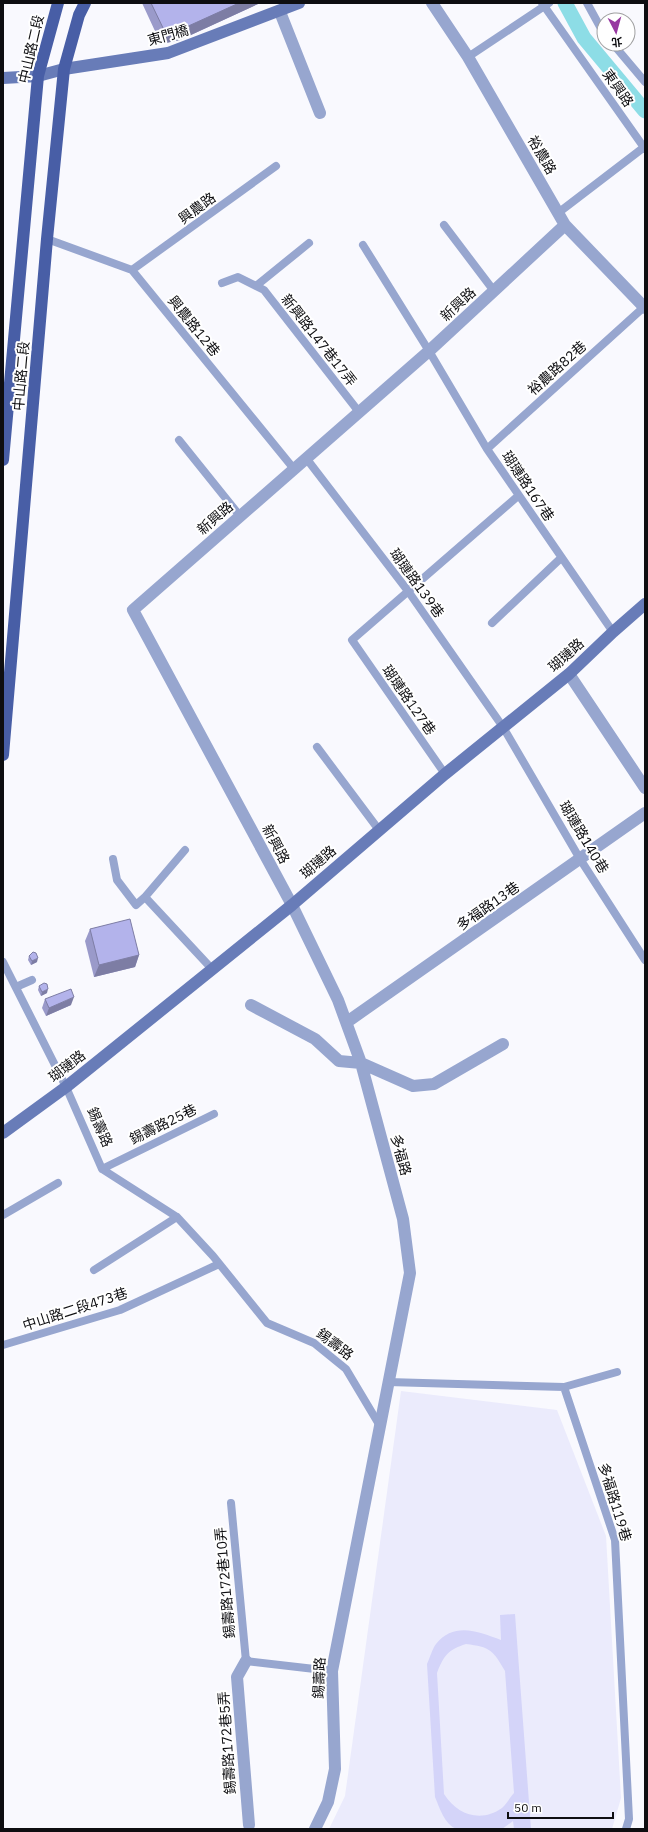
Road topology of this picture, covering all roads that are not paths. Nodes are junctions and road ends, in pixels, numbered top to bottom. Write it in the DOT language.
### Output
graph roads {
  1 [pos="85,3"];
  2 [pos="299,3"];
  3 [pos="432,3"];
  4 [pos="587,3"];
  5 [pos="55,4"];
  6 [pos="545,4"];
  7 [pos="280,12"];
  8 [pos="596,19"];
  9 [pos="620,52"];
  10 [pos="468,57"];
  11 [pos="64,69"];
  12 [pos="38,76"];
  13 [pos="3,78"];
  14 [pos="645,82"];
  15 [pos="320,113"];
  16 [pos="644,148"];
  17 [pos="276,166"];
  18 [pos="558,213"];
  19 [pos="444,225"];
  20 [pos="565,225"];
  21 [pos="47,239"];
  22 [pos="309,243"];
  23 [pos="363,246"];
  24 [pos="132,270"];
  25 [pos="222,283"];
  26 [pos="256,286"];
  27 [pos="494,291"];
  28 [pos="645,308"];
  29 [pos="429,351"];
  30 [pos="359,412"];
  31 [pos="179,440"];
  32 [pos="487,449"];
  33 [pos="306,458"];
  34 [pos="3,460"];
  35 [pos="294,468"];
  36 [pos="518,496"];
  37 [pos="240,516"];
  38 [pos="561,558"];
  39 [pos="408,591"];
  40 [pos="645,604"];
  41 [pos="492,623"];
  42 [pos="613,632"];
  43 [pos="569,674"];
  44 [pos="503,727"];
  45 [pos="317,747"];
  46 [pos="3,755"];
  47 [pos="445,774"];
  48 [pos="645,788"];
  49 [pos="645,813"];
  50 [pos="379,830"];
  51 [pos="185,850"];
  52 [pos="113,859"];
  53 [pos="580,859"];
  54 [pos="145,898"];
  55 [pos="292,905"];
  56 [pos="645,960"];
  57 [pos="3,962"];
  58 [pos="212,969"];
  59 [pos="32,980"];
  60 [pos="16,987"];
  61 [pos="251,1004"];
  62 [pos="347,1022"];
  63 [pos="503,1044"];
  64 [pos="360,1063"];
  65 [pos="66,1087"];
  66 [pos="214,1114"];
  67 [pos="3,1133"];
  68 [pos="102,1169"];
  69 [pos="58,1184"];
  70 [pos="3,1215"];
  71 [pos="177,1218"];
  72 [pos="219,1264"];
  73 [pos="94,1270"];
  74 [pos="3,1345"];
  75 [pos="618,1372"];
  76 [pos="388,1382"];
  77 [pos="564,1387"];
  78 [pos="380,1426"];
  79 [pos="231,1503"];
  80 [pos="246,1661"];
  81 [pos="332,1671"];
  82 [pos="249,1825"];
  83 [pos="315,1829"];
  84 [pos="626,1829"];
  1 -- 11 [label="main road, 中山路二段"];
  2 -- 7 [label="street, 東門橋"];
  3 -- 10 [label="street, 裕農路"];
  4 -- 8 [label="lane"];
  5 -- 12 [label="main road, 中山路二段"];
  6 -- 10 [label="lane"];
  6 -- 16 [label="lane, 東興路"];
  7 -- 11 [label="street, 東門橋"];
  7 -- 15 [label="street"];
  9 -- 14 [label="lane"];
  10 -- 18 [label="street, 裕農路"];
  11 -- 12 [label="street, 東門橋"];
  11 -- 21 [label="main road, 中山路二段"];
  12 -- 13 [label="street, 東門橋"];
  12 -- 34 [label="main road, 中山路二段"];
  16 -- 18 [label="lane"];
  17 -- 24 [label="lane, 興農路"];
  18 -- 20 [label="street, 裕農路"];
  19 -- 27 [label="lane"];
  20 -- 27 [label="street, 新興路"];
  20 -- 28 [label="street, 裕農路"];
  21 -- 24 [label="lane"];
  21 -- 46 [label="main road, 中山路二段"];
  22 -- 26 [label="lane"];
  23 -- 29 [label="lane, 瑚璉路167巷"];
  24 -- 35 [label="lane, 興農路12巷"];
  25 -- 26 [label="lane, 新興路147巷17弄"];
  26 -- 30 [label="lane, 新興路147巷17弄"];
  27 -- 29 [label="street, 新興路"];
  28 -- 32 [label="lane, 裕農路82巷"];
  29 -- 30 [label="street, 新興路"];
  29 -- 32 [label="lane, 瑚璉路167巷"];
  30 -- 33 [label="street, 新興路"];
  31 -- 37 [label="lane"];
  32 -- 36 [label="lane, 瑚璉路167巷"];
  33 -- 35 [label="street, 新興路"];
  33 -- 39 [label="lane, 瑚璉路139巷"];
  35 -- 37 [label="street, 新興路"];
  36 -- 38 [label="lane, 瑚璉路167巷"];
  36 -- 39 [label="lane"];
  37 -- 55 [label="street, 新興路"];
  38 -- 41 [label="lane"];
  38 -- 42 [label="lane, 瑚璉路167巷"];
  39 -- 44 [label="lane, 瑚璉路139巷"];
  39 -- 47 [label="lane, 瑚璉路127巷"];
  40 -- 42 [label="street, 瑚璉路"];
  42 -- 43 [label="street, 瑚璉路"];
  43 -- 44 [label="street, 瑚璉路"];
  43 -- 48 [label="street"];
  44 -- 47 [label="street, 瑚璉路"];
  44 -- 53 [label="lane, 瑚璉路140巷"];
  45 -- 50 [label="lane"];
  47 -- 50 [label="street, 瑚璉路"];
  49 -- 53 [label="street, 多福路13巷"];
  50 -- 55 [label="street, 瑚璉路"];
  51 -- 54 [label="lane"];
  52 -- 54 [label="lane"];
  53 -- 56 [label="lane, 瑚璉路140巷"];
  53 -- 62 [label="street, 多福路13巷"];
  54 -- 58 [label="lane"];
  55 -- 58 [label="street, 瑚璉路"];
  55 -- 62 [label="street, 多福路"];
  57 -- 60 [label="lane, 錫壽路"];
  58 -- 65 [label="street, 瑚璉路"];
  59 -- 60 [label="lane"];
  60 -- 65 [label="lane, 錫壽路"];
  61 -- 64 [label="street"];
  62 -- 64 [label="street, 多福路"];
  63 -- 64 [label="street"];
  64 -- 76 [label="street, 多福路"];
  65 -- 67 [label="street, 瑚璉路"];
  65 -- 68 [label="lane, 錫壽路"];
  66 -- 68 [label="lane, 錫壽路25巷"];
  68 -- 71 [label="lane, 錫壽路"];
  69 -- 70 [label="lane"];
  71 -- 72 [label="lane, 錫壽路"];
  71 -- 73 [label="lane"];
  72 -- 74 [label="lane, 中山路二段473巷"];
  72 -- 78 [label="lane, 錫壽路"];
  75 -- 77 [label="lane"];
  76 -- 77 [label="lane"];
  76 -- 78 [label="street, 多福路"];
  77 -- 84 [label="lane, 多福路119巷"];
  78 -- 81 [label="street, 錫壽路"];
  79 -- 80 [label="lane, 錫壽路172巷10弄"];
  80 -- 81 [label="lane"];
  80 -- 82 [label="street, 錫壽路172巷5弄"];
  81 -- 83 [label="street, 錫壽路"];
}
